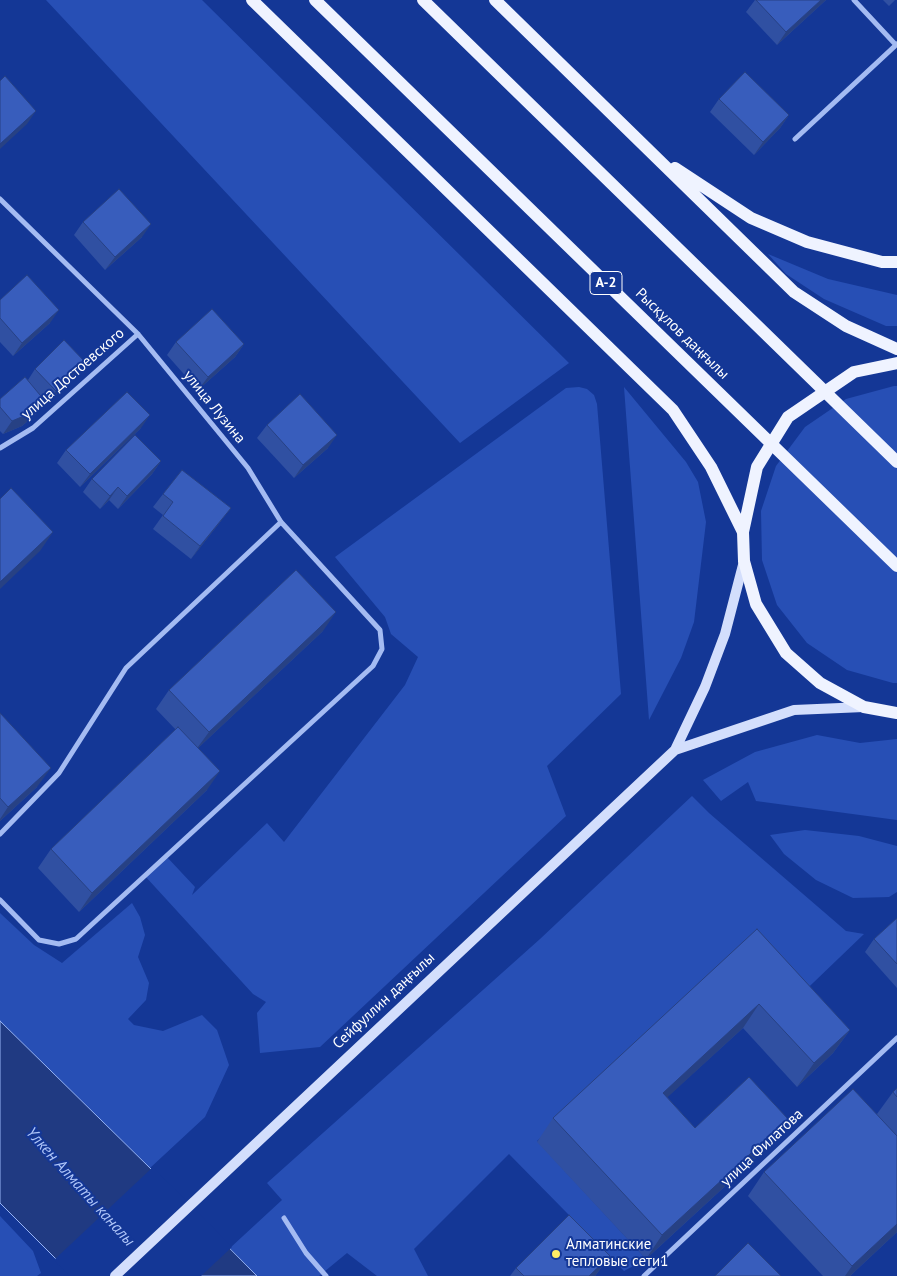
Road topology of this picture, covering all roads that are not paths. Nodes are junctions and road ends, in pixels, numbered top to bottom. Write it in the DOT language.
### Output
graph roads {
  1 [pos="252,0"];
  2 [pos="315,0"];
  3 [pos="423,0"];
  4 [pos="495,0"];
  5 [pos="854,0"];
  6 [pos="897,44"];
  7 [pos="795,139"];
  8 [pos="652,152"];
  9 [pos="0,200"];
  10 [pos="897,262"];
  11 [pos="138,334"];
  12 [pos="897,349"];
  13 [pos="897,364"];
  14 [pos="0,448"];
  15 [pos="897,462"];
  16 [pos="281,522"];
  17 [pos="743,532"];
  18 [pos="744,561"];
  19 [pos="897,566"];
  20 [pos="864,707"];
  21 [pos="897,713"];
  22 [pos="675,750"];
  23 [pos="0,834"];
  24 [pos="0,900"];
  25 [pos="897,1038"];
  26 [pos="284,1218"];
  27 [pos="114,1276"];
  28 [pos="326,1276"];
  29 [pos="644,1276"];
  1 -- 17 [label="main road"];
  2 -- 19 [label="main road, Рысқұлов даңғылы / A-2, bridge"];
  3 -- 15 [label="main road, bridge"];
  4 -- 8 [label="main road"];
  5 -- 6 [label="street"];
  6 -- 7 [label="street"];
  8 -- 10 [label="main road"];
  8 -- 12 [label="main road"];
  9 -- 11 [label="street, улица Лузина"];
  11 -- 14 [label="street, улица Достоевского"];
  11 -- 16 [label="street, улица Лузина"];
  13 -- 17 [label="main road"];
  16 -- 23 [label="street"];
  16 -- 24 [label="street, улица Лузина"];
  17 -- 18 [label="main road"];
  18 -- 20 [label="main road"];
  18 -- 22 [label="main road, Сейфуллин даңғылы"];
  20 -- 21 [label="main road"];
  20 -- 22 [label="main road, Сейфуллин даңғылы"];
  22 -- 27 [label="main road, Сейфуллин даңғылы"];
  25 -- 29 [label="street, улица Филатова"];
  26 -- 28 [label="street"];
}
